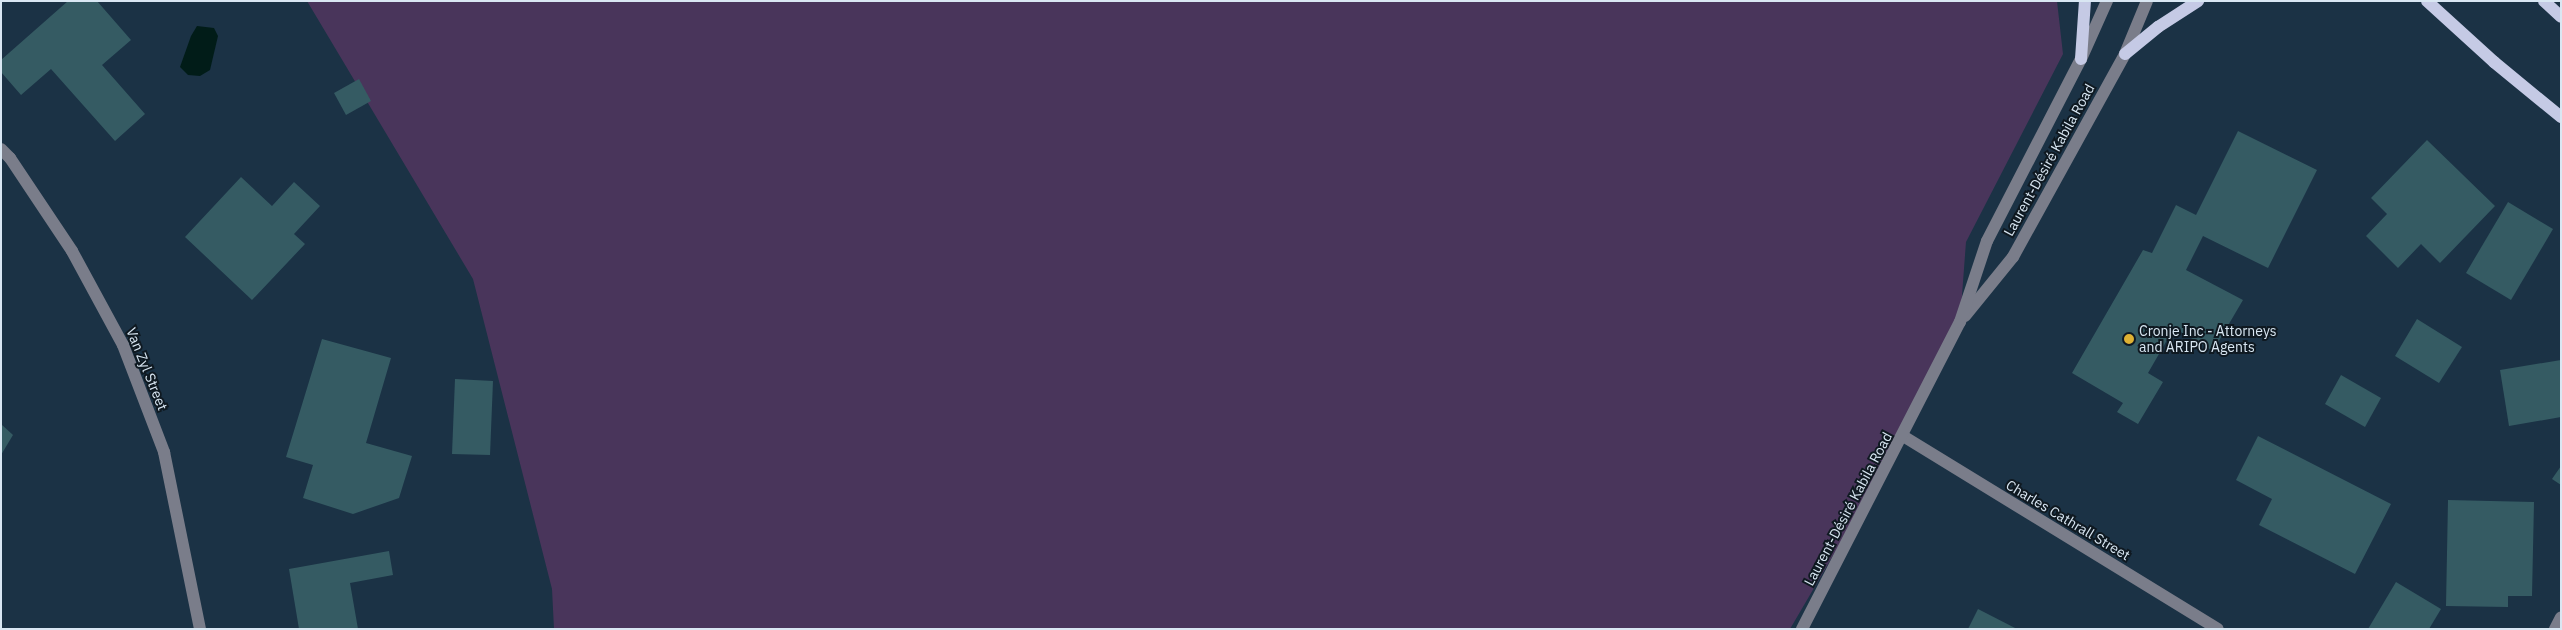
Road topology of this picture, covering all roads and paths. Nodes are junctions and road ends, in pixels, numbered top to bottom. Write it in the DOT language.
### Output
graph roads {
  1 [pos="2085,1"];
  2 [pos="2107,1"];
  3 [pos="2147,1"];
  4 [pos="2198,1"];
  5 [pos="2427,1"];
  6 [pos="2544,1"];
  7 [pos="2561,17"];
  8 [pos="2125,54"];
  9 [pos="2081,59"];
  10 [pos="2561,117"];
  11 [pos="1,149"];
  12 [pos="1960,322"];
  13 [pos="1903,436"];
  14 [pos="2561,617"];
  15 [pos="200,629"];
  16 [pos="1802,629"];
  17 [pos="2218,629"];
  18 [pos="2555,629"];
  1 -- 9 [label="main road"];
  2 -- 9 [label="street, Laurent-Désiré Kabila Road"];
  3 -- 8 [label="street, Laurent-Désiré Kabila Road"];
  4 -- 8 [label="main road"];
  5 -- 10 [label="main road"];
  6 -- 7 [label="main road"];
  8 -- 12 [label="street, Laurent-Désiré Kabila Road"];
  9 -- 12 [label="street, Laurent-Désiré Kabila Road"];
  11 -- 15 [label="street, Van Zyl Street"];
  12 -- 13 [label="street, Laurent-Désiré Kabila Road"];
  13 -- 16 [label="street, Laurent-Désiré Kabila Road"];
  13 -- 17 [label="street, Charles Cathrall Street"];
  14 -- 18 [label="street"];
}
